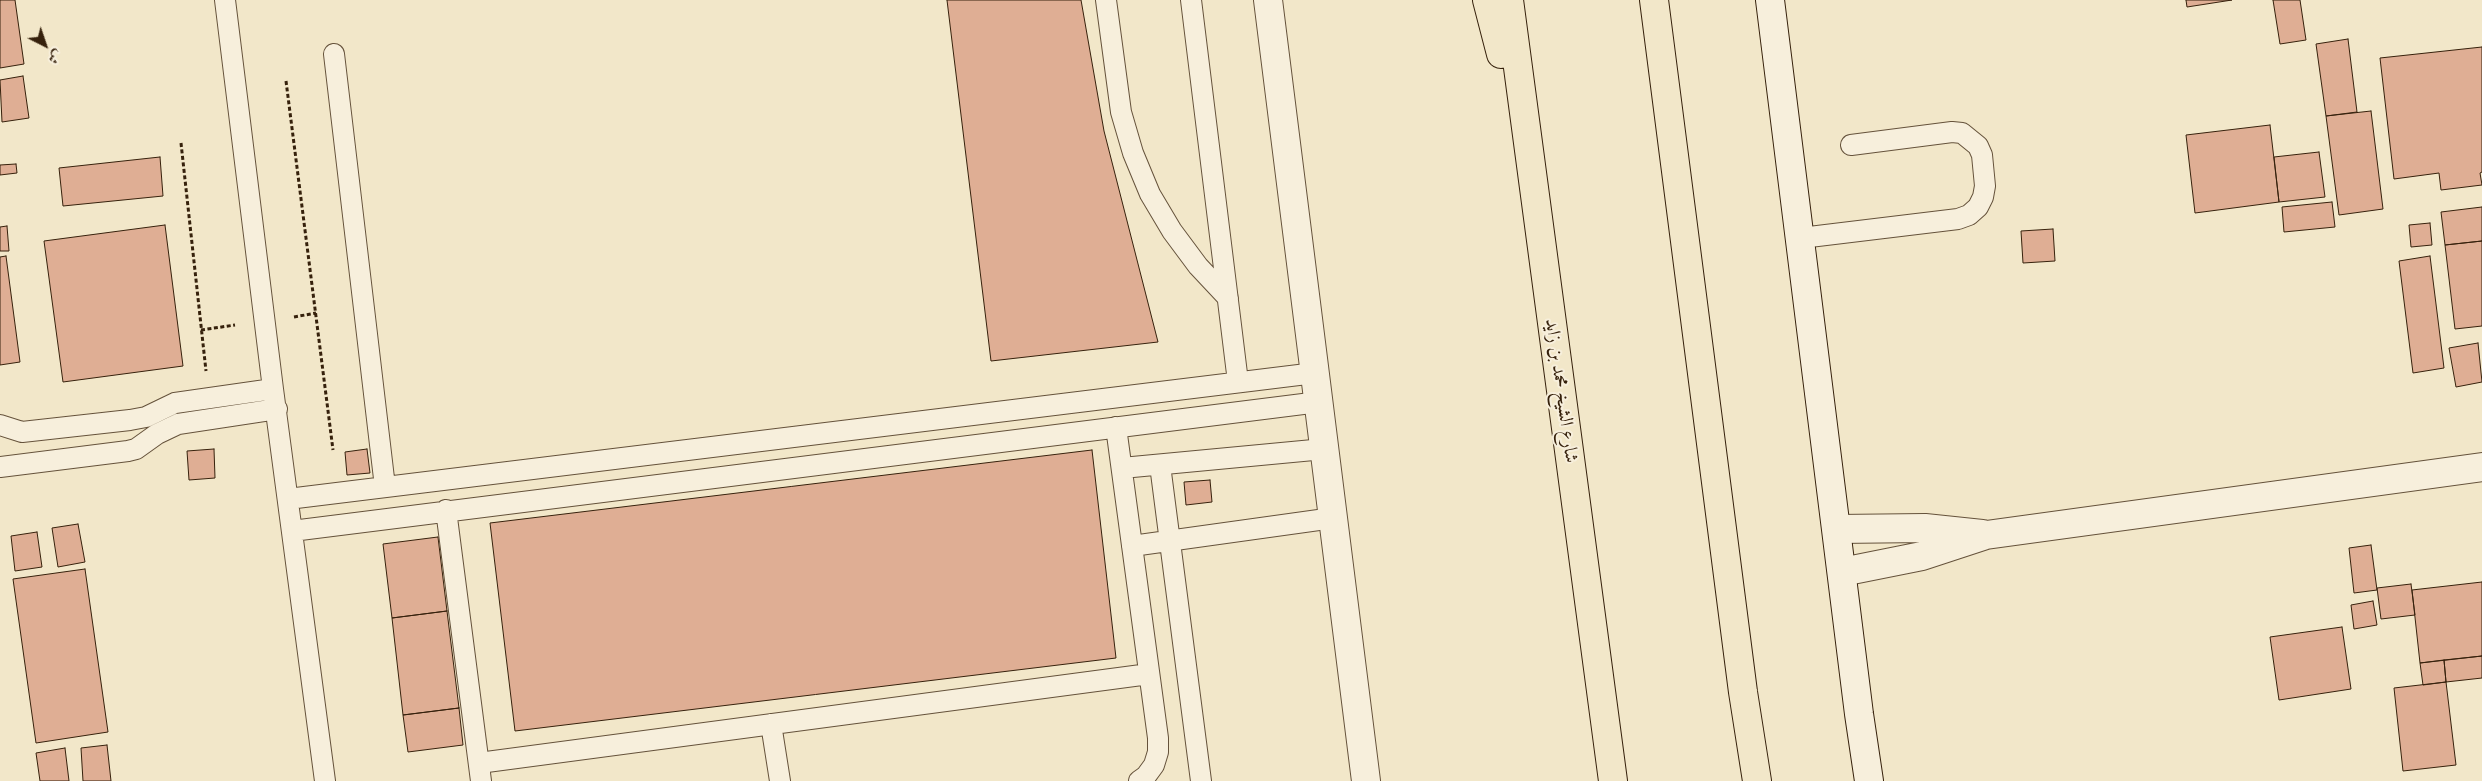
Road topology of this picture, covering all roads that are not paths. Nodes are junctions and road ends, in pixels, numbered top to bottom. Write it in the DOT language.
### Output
graph roads {
  1 [pos="225,0"];
  2 [pos="1106,0"];
  3 [pos="1191,0"];
  4 [pos="1268,0"];
  5 [pos="1487,0"];
  6 [pos="1508,0"];
  7 [pos="1654,0"];
  8 [pos="1770,0"];
  9 [pos="334,54"];
  10 [pos="1852,145"];
  11 [pos="1528,153"];
  12 [pos="1800,238"];
  13 [pos="1228,298"];
  14 [pos="1315,373"];
  15 [pos="1238,382"];
  16 [pos="275,399"];
  17 [pos="1318,402"];
  18 [pos="0,425"];
  19 [pos="1116,427"];
  20 [pos="1324,449"];
  21 [pos="1160,465"];
  22 [pos="0,467"];
  23 [pos="2482,467"];
  24 [pos="1122,468"];
  25 [pos="385,487"];
  26 [pos="288,499"];
  27 [pos="446,510"];
  28 [pos="1333,518"];
  29 [pos="1837,530"];
  30 [pos="292,531"];
  31 [pos="1986,535"];
  32 [pos="1170,541"];
  33 [pos="1132,546"];
  34 [pos="1842,572"];
  35 [pos="1149,674"];
  36 [pos="771,724"];
  37 [pos="480,772"];
  38 [pos="324,781"];
  39 [pos="780,781"];
  40 [pos="1139,781"];
  41 [pos="1201,781"];
  42 [pos="1366,781"];
  43 [pos="1613,781"];
  44 [pos="1758,781"];
  45 [pos="1869,781"];
  1 -- 16 [label="lane"];
  2 -- 13 [label="lane"];
  3 -- 13 [label="lane"];
  4 -- 14 [label="street"];
  5 -- 11 [label="highway"];
  6 -- 11 [label="highway, شارع الشيخ محمد بن زايد"];
  7 -- 44 [label="highway"];
  8 -- 12 [label="street"];
  9 -- 25 [label="lane"];
  10 -- 12 [label="lane"];
  11 -- 43 [label="highway, شارع الشيخ محمد بن زايد"];
  12 -- 29 [label="street"];
  13 -- 15 [label="lane"];
  14 -- 15 [label="lane"];
  14 -- 17 [label="street"];
  15 -- 25 [label="lane"];
  16 -- 18 [label="lane"];
  16 -- 22 [label="lane"];
  16 -- 26 [label="lane"];
  17 -- 19 [label="lane"];
  17 -- 20 [label="street"];
  19 -- 24 [label="lane"];
  19 -- 27 [label="lane"];
  20 -- 21 [label="lane"];
  20 -- 28 [label="street"];
  21 -- 24 [label="lane"];
  21 -- 32 [label="lane"];
  23 -- 31 [label="street"];
  24 -- 33 [label="lane"];
  25 -- 26 [label="lane"];
  26 -- 30 [label="lane"];
  27 -- 30 [label="lane"];
  27 -- 37 [label="lane"];
  28 -- 32 [label="lane"];
  28 -- 42 [label="street"];
  29 -- 31 [label="street"];
  29 -- 34 [label="street"];
  30 -- 38 [label="lane"];
  31 -- 34 [label="street"];
  32 -- 33 [label="lane"];
  32 -- 41 [label="lane"];
  33 -- 35 [label="lane"];
  34 -- 45 [label="street"];
  35 -- 36 [label="lane"];
  35 -- 40 [label="lane"];
  36 -- 37 [label="lane"];
  36 -- 39 [label="lane"];
}
